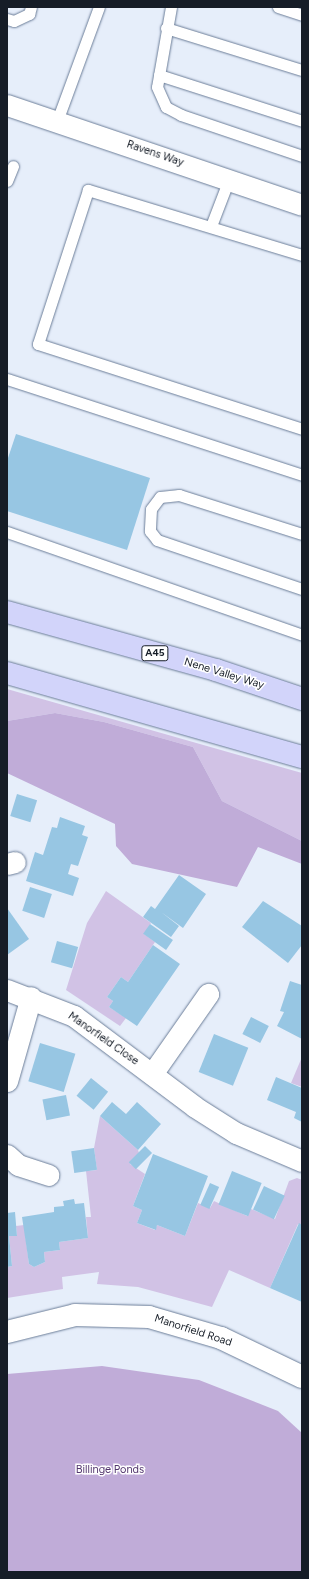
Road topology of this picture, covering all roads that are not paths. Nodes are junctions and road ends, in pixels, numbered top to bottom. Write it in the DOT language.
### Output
graph roads {
  1 [pos="32,7"];
  2 [pos="99,7"];
  3 [pos="171,7"];
  4 [pos="278,7"];
  5 [pos="302,15"];
  6 [pos="7,19"];
  7 [pos="166,28"];
  8 [pos="302,70"];
  9 [pos="159,76"];
  10 [pos="7,105"];
  11 [pos="57,121"];
  12 [pos="302,121"];
  13 [pos="302,156"];
  14 [pos="13,166"];
  15 [pos="229,179"];
  16 [pos="7,181"];
  17 [pos="302,205"];
  18 [pos="211,226"];
  19 [pos="302,255"];
  20 [pos="7,379"];
  21 [pos="302,429"];
  22 [pos="302,475"];
  23 [pos="7,532"];
  24 [pos="302,534"];
  25 [pos="302,589"];
  26 [pos="7,612"];
  27 [pos="302,636"];
  28 [pos="7,673"];
  29 [pos="302,699"];
  30 [pos="302,757"];
  31 [pos="7,990"];
  32 [pos="208,994"];
  33 [pos="31,997"];
  34 [pos="152,1074"];
  35 [pos="7,1082"];
  36 [pos="7,1155"];
  37 [pos="302,1161"];
  38 [pos="48,1175"];
  39 [pos="7,1332"];
  40 [pos="302,1378"];
  1 -- 6 [label="lane"];
  2 -- 11 [label="lane"];
  3 -- 7 [label="lane"];
  4 -- 5 [label="lane"];
  7 -- 8 [label="lane"];
  7 -- 9 [label="lane"];
  9 -- 12 [label="lane"];
  9 -- 13 [label="lane"];
  10 -- 11 [label="street, Ravens Way"];
  11 -- 15 [label="street, Ravens Way"];
  14 -- 16 [label="lane"];
  15 -- 17 [label="street, Ravens Way"];
  15 -- 18 [label="lane"];
  18 -- 19 [label="lane"];
  18 -- 21 [label="lane"];
  20 -- 22 [label="lane"];
  23 -- 27 [label="lane"];
  24 -- 25 [label="lane"];
  26 -- 29 [label="highway, Nene Valley Way / A45"];
  28 -- 30 [label="highway"];
  31 -- 33 [label="street, Manorfield Close"];
  32 -- 34 [label="street"];
  33 -- 34 [label="street, Manorfield Close"];
  33 -- 35 [label="street"];
  34 -- 37 [label="street, Manorfield Close"];
  36 -- 38 [label="street"];
  39 -- 40 [label="street, Manorfield Road"];
}
